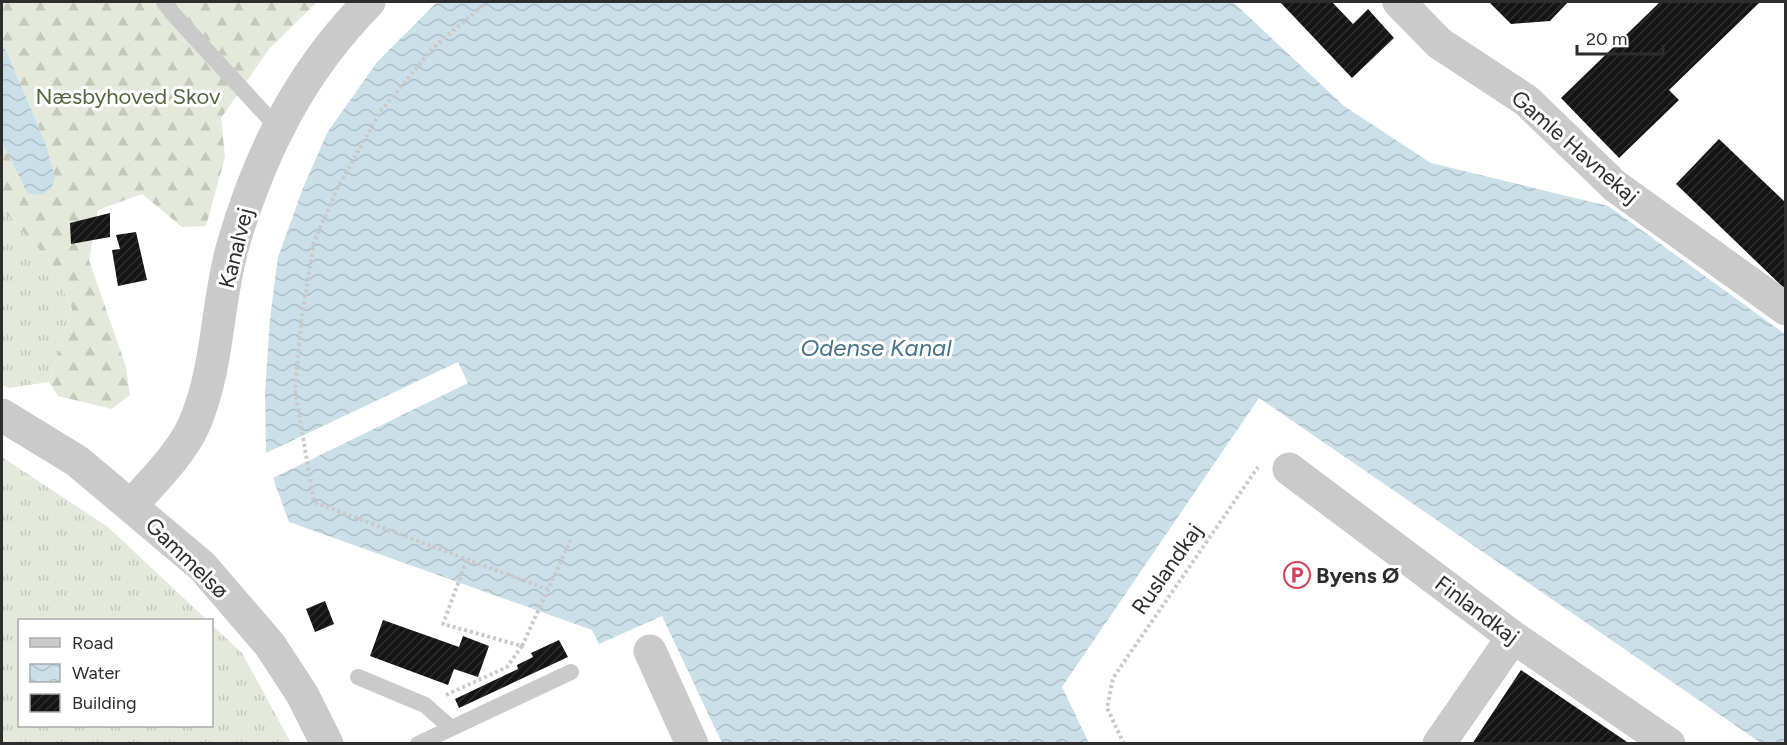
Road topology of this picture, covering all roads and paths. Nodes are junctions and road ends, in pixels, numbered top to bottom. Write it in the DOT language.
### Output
graph roads {
  1 [pos="164,2"];
  2 [pos="369,2"];
  3 [pos="487,2"];
  4 [pos="1399,2"];
  5 [pos="277,127"];
  6 [pos="1785,309"];
  7 [pos="2,415"];
  8 [pos="1275,466"];
  9 [pos="132,505"];
  10 [pos="571,539"];
  11 [pos="467,559"];
  12 [pos="549,590"];
  13 [pos="1513,637"];
  14 [pos="522,646"];
  15 [pos="650,651"];
  16 [pos="571,672"];
  17 [pos="358,677"];
  18 [pos="425,705"];
  19 [pos="451,728"];
  20 [pos="327,744"];
  21 [pos="418,744"];
  22 [pos="692,744"];
  23 [pos="1124,744"];
  24 [pos="1439,744"];
  25 [pos="1669,744"];
  1 -- 5 [label="lane"];
  2 -- 5 [label="street, Kanalvej"];
  3 -- 11 [label="path"];
  4 -- 6 [label="street, Gamle Havnekaj"];
  5 -- 9 [label="street, Kanalvej"];
  7 -- 9 [label="street, Gammelsø"];
  8 -- 13 [label="street, Finlandkaj"];
  8 -- 23 [label="path, Ruslandkaj"];
  9 -- 20 [label="street, Gammelsø"];
  10 -- 12 [label="path"];
  11 -- 12 [label="path"];
  11 -- 14 [label="path"];
  12 -- 14 [label="path"];
  13 -- 24 [label="street"];
  13 -- 25 [label="street, Finlandkaj"];
  14 -- 18 [label="path"];
  15 -- 22 [label="street"];
  16 -- 19 [label="lane"];
  17 -- 18 [label="lane"];
  18 -- 19 [label="lane"];
  19 -- 21 [label="lane"];
}
